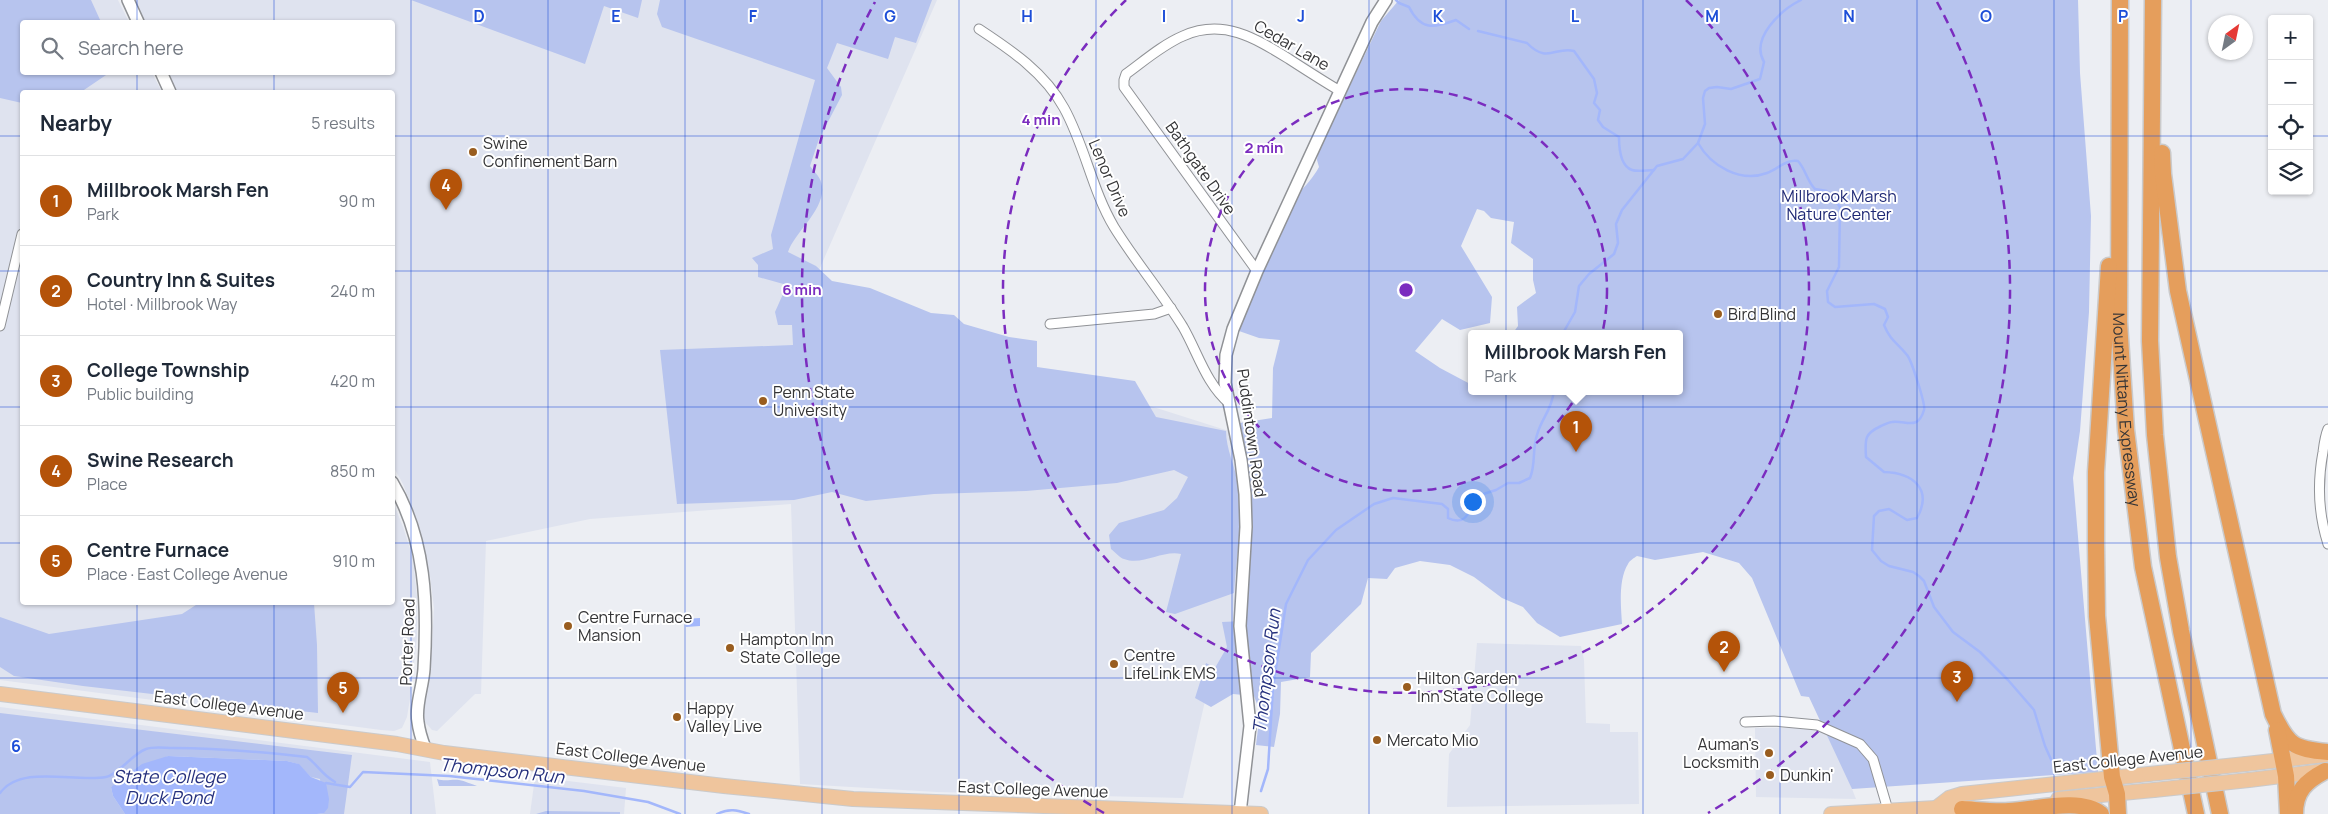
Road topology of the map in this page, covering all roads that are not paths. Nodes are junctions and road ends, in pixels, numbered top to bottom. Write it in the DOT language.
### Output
graph roads {
  1 [pos="128,0"];
  2 [pos="1386,0"];
  3 [pos="2120,0"];
  4 [pos="2153,0"];
  5 [pos="2160,0"];
  6 [pos="137,20"];
  7 [pos="979,29"];
  8 [pos="2120,32"];
  9 [pos="162,75"];
  10 [pos="1124,80"];
  11 [pos="169,90"];
  12 [pos="1340,91"];
  13 [pos="20,242"];
  14 [pos="1257,271"];
  15 [pos="1171,308"];
  16 [pos="1050,324"];
  17 [pos="0,326"];
  18 [pos="1230,404"];
  19 [pos="2328,429"];
  20 [pos="395,488"];
  21 [pos="2328,544"];
  22 [pos="0,694"];
  23 [pos="2273,714"];
  24 [pos="1745,722"];
  25 [pos="425,748"];
  26 [pos="2284,760"];
  27 [pos="2327,762"];
  28 [pos="2286,776"];
  29 [pos="2112,777"];
  30 [pos="2117,794"];
  31 [pos="1936,808"];
  32 [pos="1962,809"];
  33 [pos="1888,810"];
  34 [pos="1240,813"];
  35 [pos="1261,814"];
  36 [pos="1831,814"];
  37 [pos="2101,814"];
  38 [pos="2118,814"];
  39 [pos="2196,814"];
  40 [pos="2220,814"];
  41 [pos="2288,814"];
  42 [pos="2295,814"];
  1 -- 6 [label="street"];
  2 -- 12 [label="street, Puddintown Road"];
  3 -- 8 [label="highway, Mount Nittany Expressway"];
  4 -- 40 [label="highway, Mount Nittany Expressway"];
  5 -- 23 [label="highway"];
  7 -- 15 [label="street, Lenor Drive"];
  8 -- 29 [label="highway"];
  8 -- 39 [label="highway, Mount Nittany Expressway"];
  9 -- 11 [label="street"];
  10 -- 12 [label="street, Cedar Lane"];
  10 -- 14 [label="street, Bathgate Drive"];
  12 -- 14 [label="street, Puddintown Road"];
  13 -- 17 [label="street"];
  14 -- 18 [label="street, Puddintown Road"];
  15 -- 16 [label="street"];
  15 -- 18 [label="street, Lenor Drive"];
  18 -- 34 [label="street, Puddintown Road"];
  19 -- 21 [label="street"];
  20 -- 25 [label="street, Porter Road"];
  22 -- 25 [label="main road, East College Avenue"];
  23 -- 26 [label="highway"];
  23 -- 27 [label="highway"];
  24 -- 33 [label="street"];
  25 -- 34 [label="main road, East College Avenue"];
  26 -- 27 [label="main road, East College Avenue"];
  26 -- 28 [label="highway"];
  26 -- 29 [label="main road, East College Avenue, bridge"];
  27 -- 28 [label="main road, East College Avenue"];
  27 -- 42 [label="highway"];
  28 -- 30 [label="main road, East College Avenue, bridge"];
  28 -- 41 [label="highway"];
  29 -- 30 [label="highway"];
  29 -- 31 [label="main road, East College Avenue"];
  30 -- 32 [label="main road, East College Avenue"];
  30 -- 38 [label="highway"];
  31 -- 32 [label="main road, East College Avenue"];
  31 -- 33 [label="main road, East College Avenue"];
  32 -- 37 [label="highway"];
  33 -- 36 [label="main road, East College Avenue"];
  34 -- 35 [label="main road, East College Avenue"];
}
